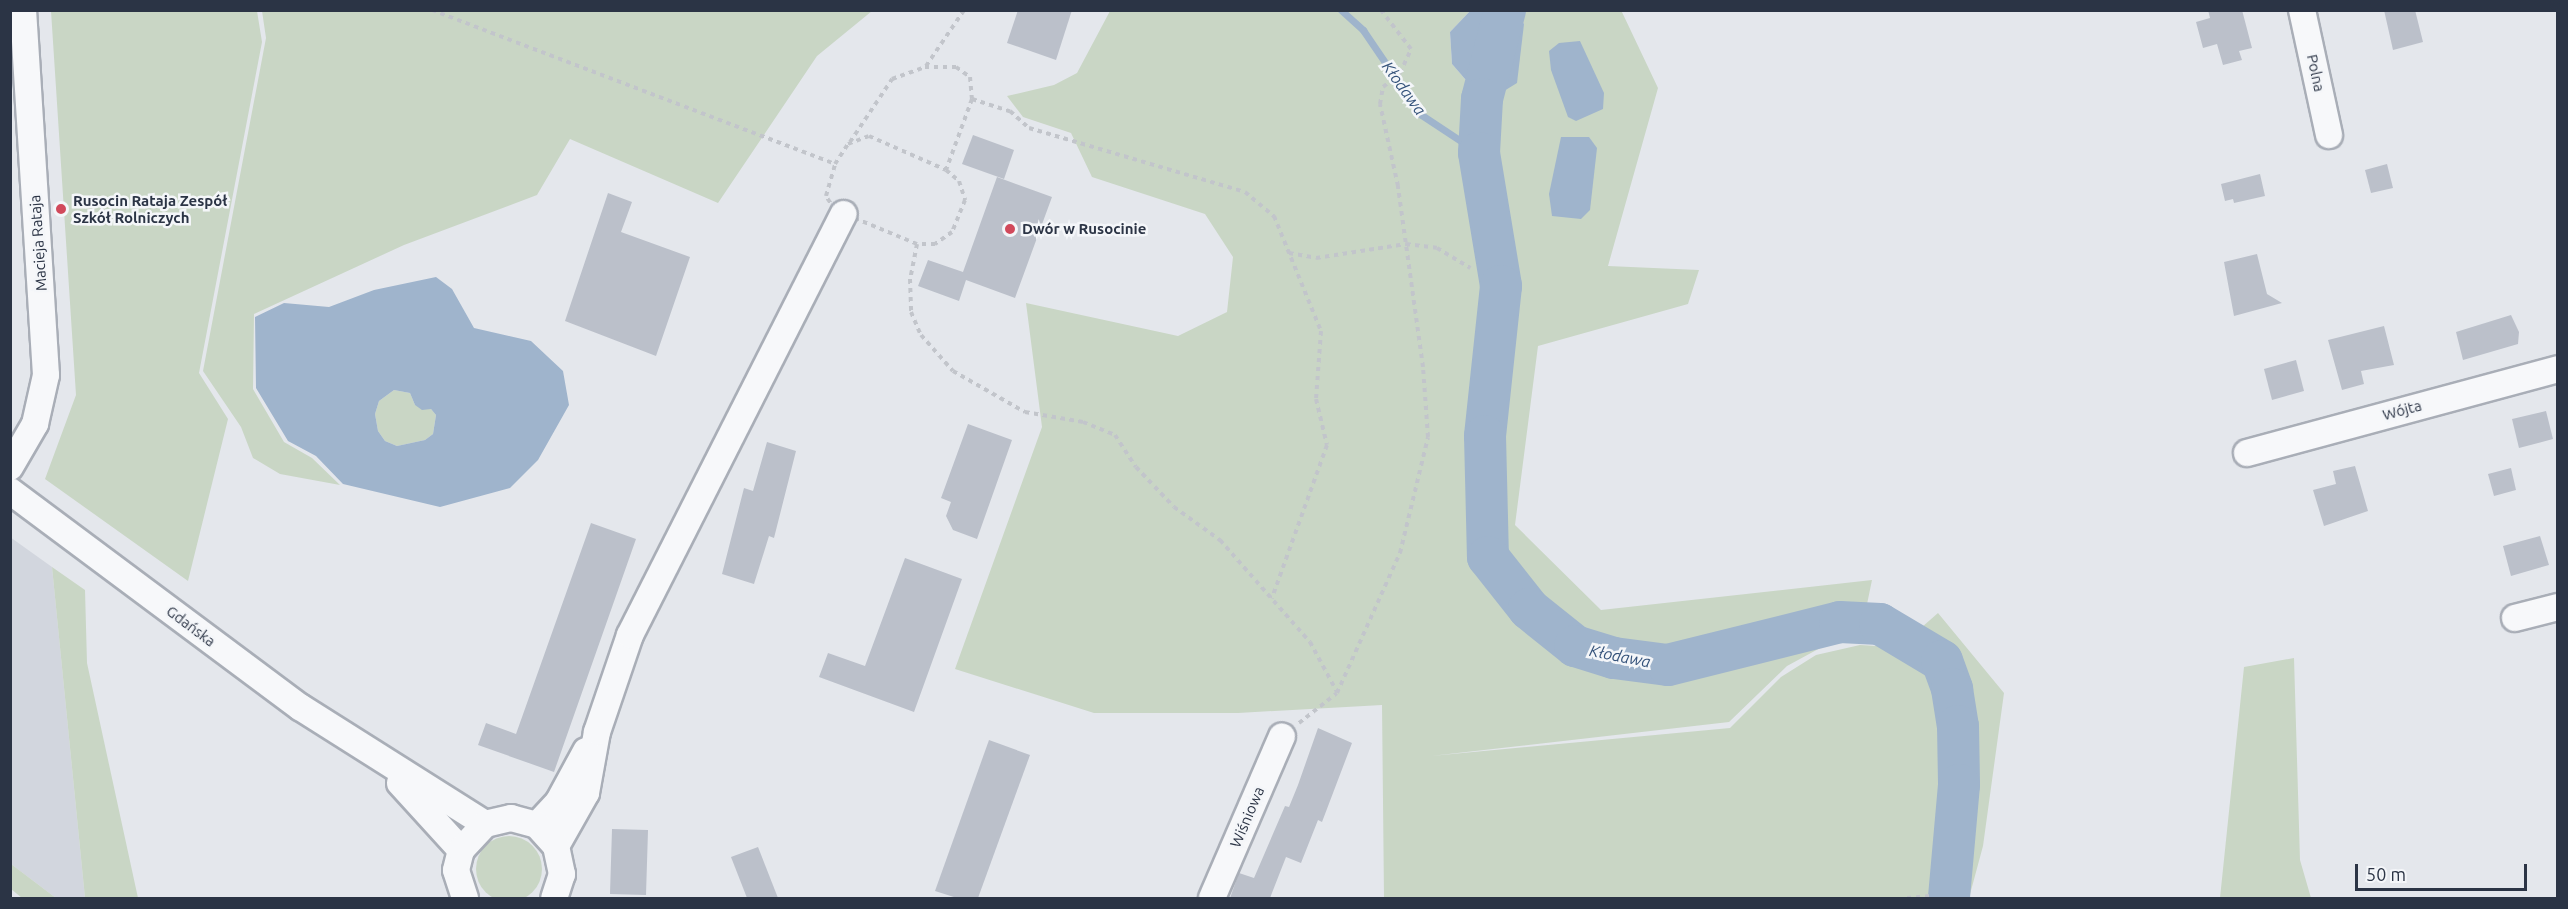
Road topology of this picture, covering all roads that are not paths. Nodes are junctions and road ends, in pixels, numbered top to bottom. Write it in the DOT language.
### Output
graph roads {
  1 [pos="23,10"];
  2 [pos="2302,10"];
  3 [pos="2329,135"];
  4 [pos="844,213"];
  5 [pos="2558,369"];
  6 [pos="2247,453"];
  7 [pos="10,467"];
  8 [pos="10,491"];
  9 [pos="2558,607"];
  10 [pos="2515,618"];
  11 [pos="597,732"];
  12 [pos="1282,736"];
  13 [pos="375,757"];
  14 [pos="485,824"];
  15 [pos="537,825"];
  16 [pos="556,846"];
  17 [pos="460,850"];
  18 [pos="560,895"];
  19 [pos="465,898"];
  20 [pos="1212,898"];
  1 -- 7 [label="street, Macieja Rataja"];
  2 -- 3 [label="street, Polna"];
  4 -- 11 [label="street"];
  5 -- 6 [label="street, Wójta"];
  8 -- 13 [label="street, Gdańska"];
  9 -- 10 [label="street"];
  11 -- 15 [label="street"];
  11 -- 16 [label="street"];
  12 -- 20 [label="street, Wiśniowa"];
  13 -- 14 [label="street, Gdańska"];
  13 -- 17 [label="street, Gdańska"];
  14 -- 15 [label="street"];
  14 -- 17 [label="street"];
  15 -- 16 [label="street"];
  16 -- 18 [label="street"];
  17 -- 19 [label="street"];
}
